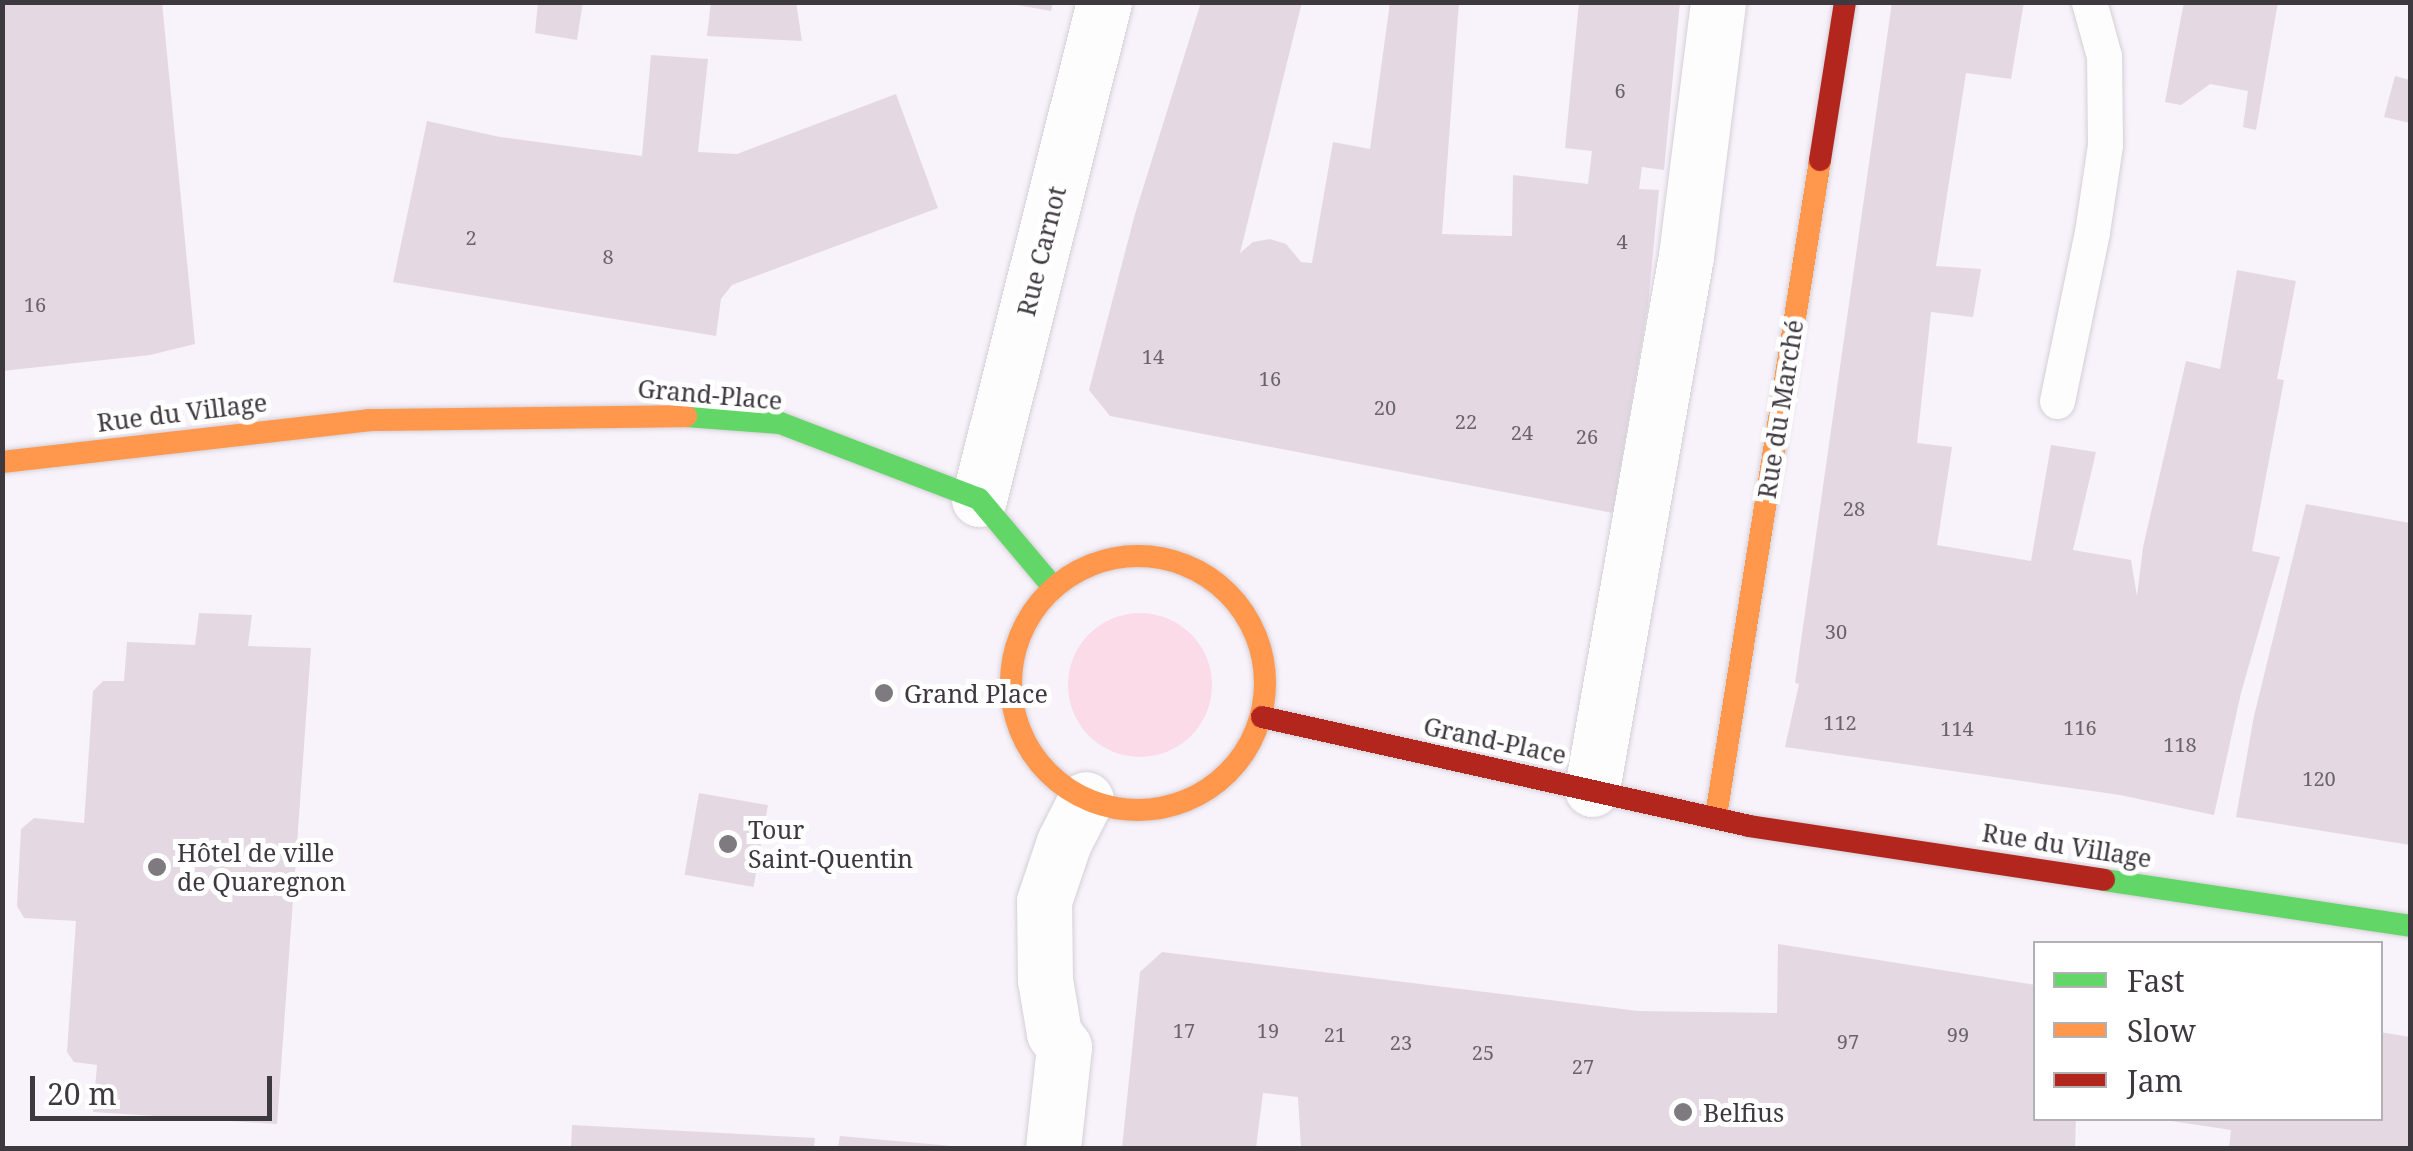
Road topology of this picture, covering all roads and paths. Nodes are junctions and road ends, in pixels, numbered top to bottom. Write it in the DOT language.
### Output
graph roads {
  1 [pos="1104,2"];
  2 [pos="1718,2"];
  3 [pos="1845,2"];
  4 [pos="2090,2"];
  5 [pos="2056,401"];
  6 [pos="369,420"];
  7 [pos="2,462"];
  8 [pos="978,498"];
  9 [pos="1053,588"];
  10 [pos="1262,717"];
  11 [pos="1592,789"];
  12 [pos="1086,798"];
  13 [pos="1716,816"];
  14 [pos="2410,926"];
  15 [pos="1052,1148"];
  1 -- 8 [label="street, Rue Carnot"];
  2 -- 11 [label="street"];
  3 -- 13 [label="street, Rue du Marché"];
  4 -- 5 [label="lane"];
  6 -- 7 [label="street, Rue du Village"];
  6 -- 8 [label="street, Grand-Place"];
  8 -- 9 [label="street, Grand-Place"];
  9 -- 10 [label="street"];
  9 -- 12 [label="street"];
  10 -- 11 [label="street, Grand-Place"];
  10 -- 12 [label="street"];
  11 -- 13 [label="street, Grand-Place"];
  12 -- 15 [label="street"];
  13 -- 14 [label="street, Rue du Village"];
}
